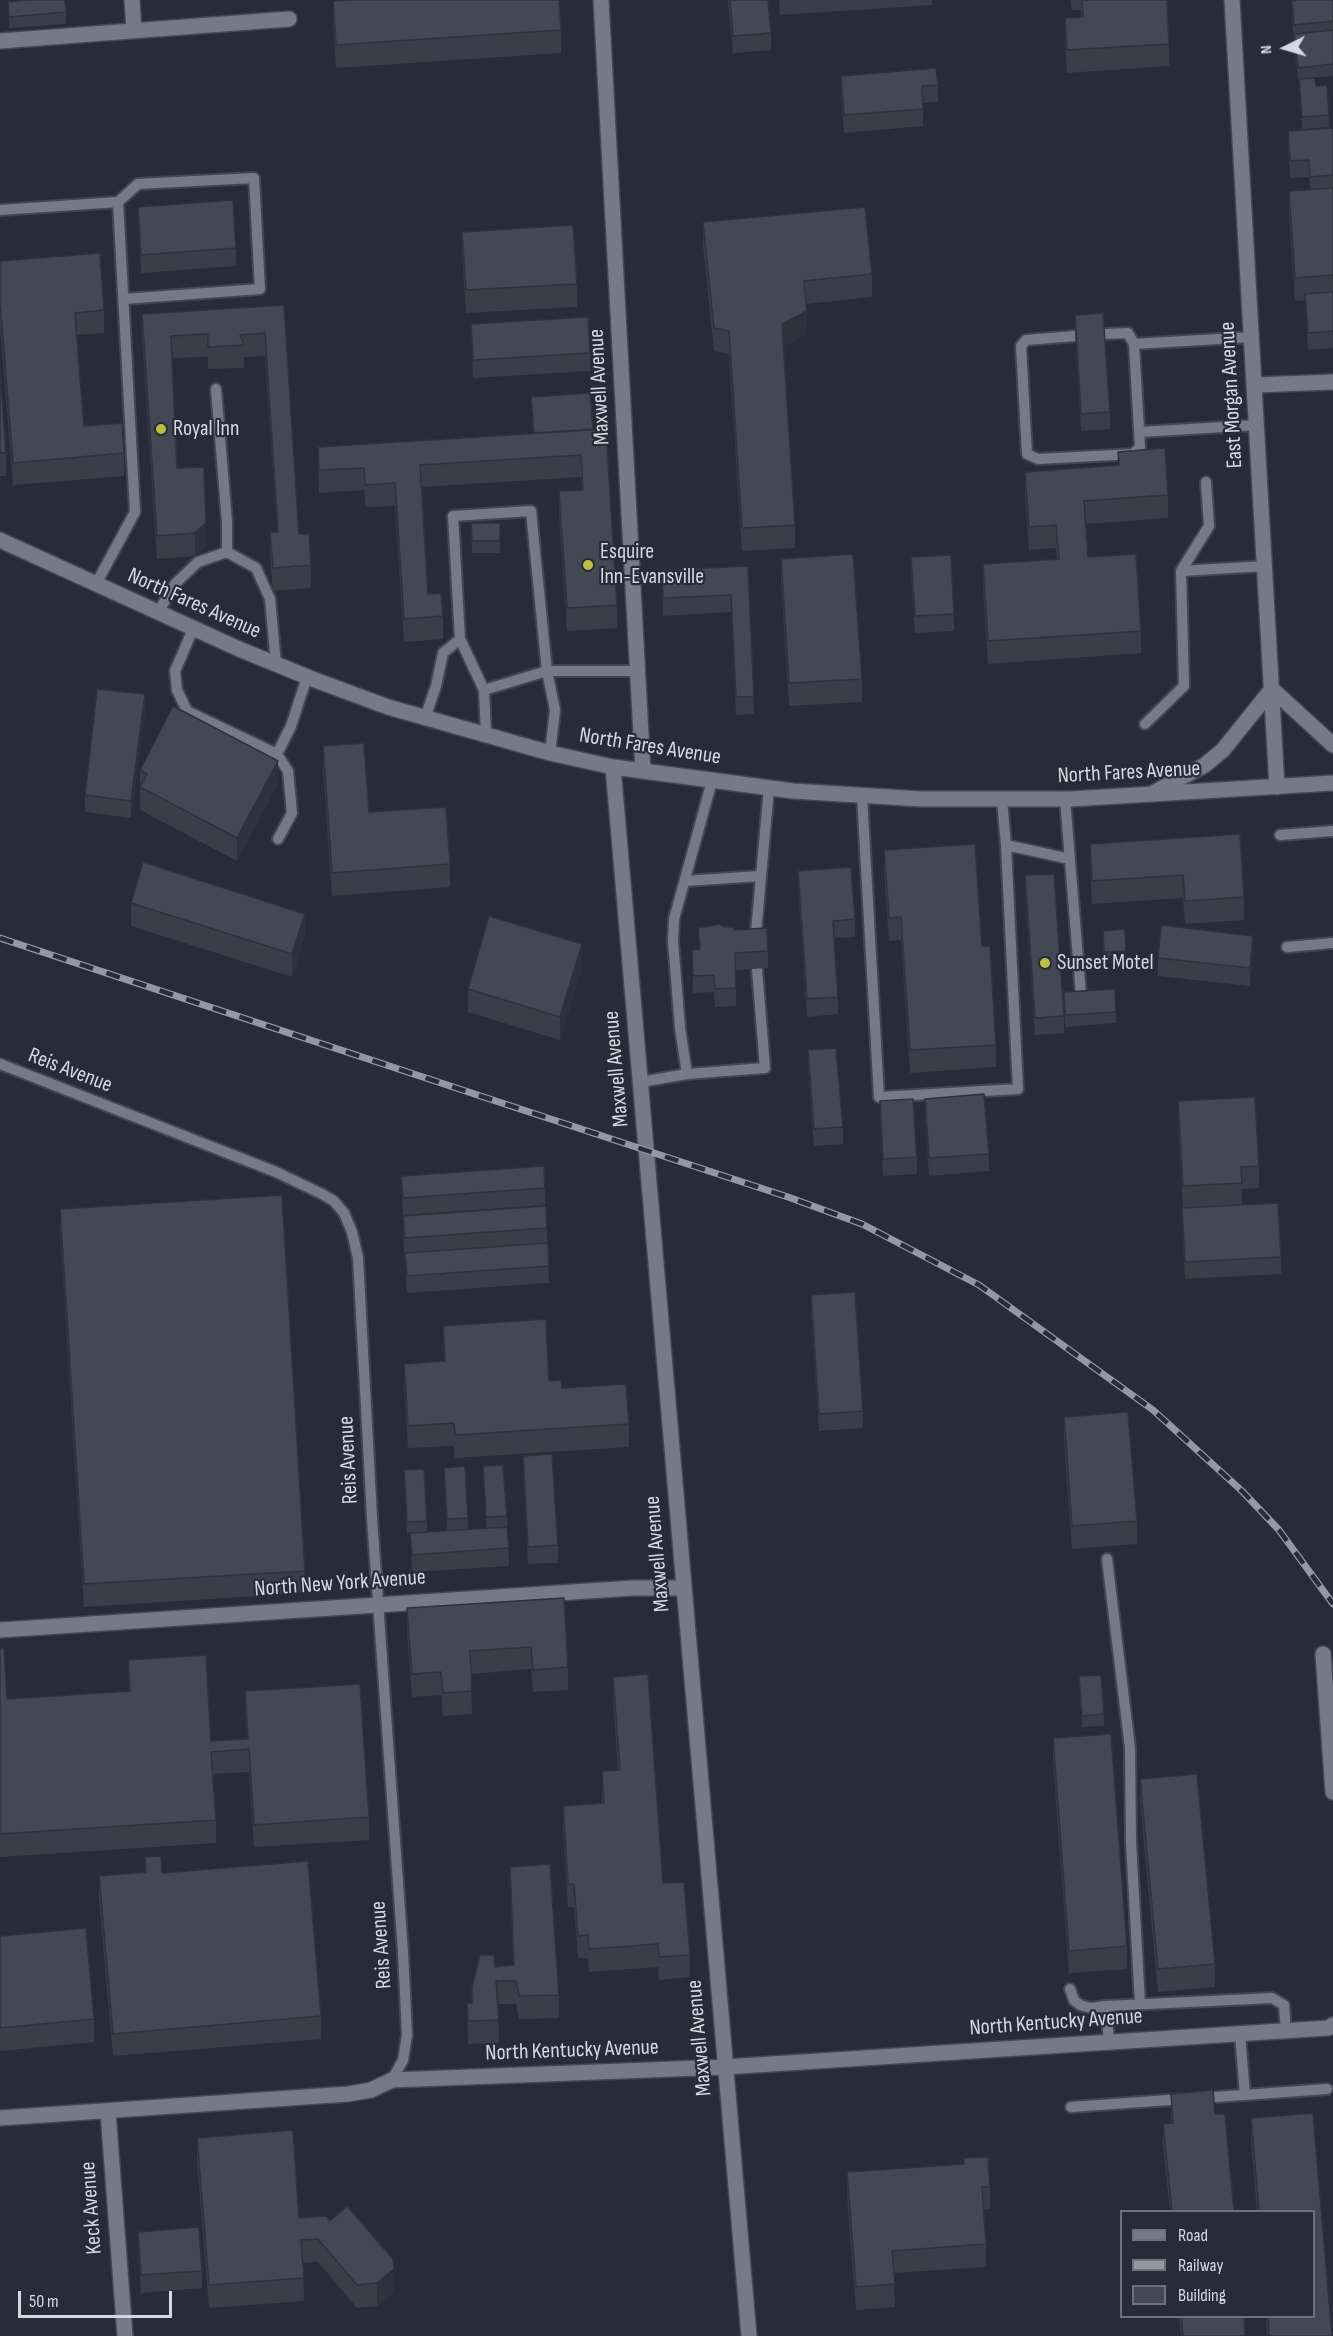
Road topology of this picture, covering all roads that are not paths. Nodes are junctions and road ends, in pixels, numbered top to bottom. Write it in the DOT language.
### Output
graph roads {
  1 [pos="132,0"];
  2 [pos="601,0"];
  3 [pos="1232,0"];
  4 [pos="289,19"];
  5 [pos="134,30"];
  6 [pos="0,40"];
  7 [pos="118,202"];
  8 [pos="0,210"];
  9 [pos="124,299"];
  10 [pos="1104,334"];
  11 [pos="1075,336"];
  12 [pos="1252,337"];
  13 [pos="1134,344"];
  14 [pos="1333,381"];
  15 [pos="1255,385"];
  16 [pos="216,389"];
  17 [pos="1257,425"];
  18 [pos="1140,432"];
  19 [pos="1206,482"];
  20 [pos="0,540"];
  21 [pos="227,552"];
  22 [pos="1264,566"];
  23 [pos="1181,571"];
  24 [pos="96,584"];
  25 [pos="158,612"];
  26 [pos="193,628"];
  27 [pos="460,639"];
  28 [pos="276,664"];
  29 [pos="547,671"];
  30 [pos="638,671"];
  31 [pos="307,677"];
  32 [pos="1272,689"];
  33 [pos="484,690"];
  34 [pos="425,718"];
  35 [pos="1145,724"];
  36 [pos="486,735"];
  37 [pos="1333,745"];
  38 [pos="550,753"];
  39 [pos="277,754"];
  40 [pos="613,767"];
  41 [pos="644,771"];
  42 [pos="712,781"];
  43 [pos="1333,783"];
  44 [pos="1277,787"];
  45 [pos="769,788"];
  46 [pos="862,795"];
  47 [pos="1150,795"];
  48 [pos="1065,799"];
  49 [pos="1002,800"];
  50 [pos="1333,831"];
  51 [pos="1280,835"];
  52 [pos="278,839"];
  53 [pos="1006,845"];
  54 [pos="1070,859"];
  55 [pos="759,876"];
  56 [pos="685,881"];
  57 [pos="1333,943"];
  58 [pos="755,946"];
  59 [pos="1287,947"];
  60 [pos="757,969"];
  61 [pos="1081,995"];
  62 [pos="0,1064"];
  63 [pos="687,1074"];
  64 [pos="641,1082"];
  65 [pos="1107,1559"];
  66 [pos="683,1588"];
  67 [pos="378,1604"];
  68 [pos="0,1630"];
  69 [pos="1323,1653"];
  70 [pos="1333,1792"];
  71 [pos="1070,1989"];
  72 [pos="1140,2004"];
  73 [pos="1106,2006"];
  74 [pos="1330,2027"];
  75 [pos="1286,2031"];
  76 [pos="1240,2034"];
  77 [pos="1109,2042"];
  78 [pos="725,2067"];
  79 [pos="392,2080"];
  80 [pos="1327,2090"];
  81 [pos="1245,2095"];
  82 [pos="1071,2107"];
  83 [pos="108,2112"];
  84 [pos="0,2118"];
  85 [pos="125,2336"];
  86 [pos="749,2336"];
  1 -- 5 [label="street"];
  2 -- 30 [label="street, Maxwell Avenue"];
  3 -- 12 [label="street, East Morgan Avenue"];
  4 -- 5 [label="street"];
  5 -- 6 [label="street"];
  7 -- 8 [label="lane"];
  7 -- 9 [label="lane"];
  7 -- 9 [label="lane"];
  9 -- 24 [label="lane"];
  10 -- 13 [label="lane"];
  11 -- 18 [label="lane"];
  12 -- 13 [label="lane"];
  12 -- 15 [label="street, East Morgan Avenue"];
  13 -- 18 [label="lane"];
  14 -- 15 [label="street"];
  15 -- 17 [label="street, East Morgan Avenue"];
  16 -- 21 [label="lane"];
  17 -- 18 [label="lane"];
  17 -- 22 [label="street, East Morgan Avenue"];
  19 -- 23 [label="lane"];
  20 -- 24 [label="street, North Fares Avenue"];
  21 -- 25 [label="lane"];
  21 -- 28 [label="lane"];
  22 -- 23 [label="lane"];
  22 -- 32 [label="street, East Morgan Avenue"];
  23 -- 35 [label="lane"];
  24 -- 25 [label="street, North Fares Avenue"];
  25 -- 26 [label="street, North Fares Avenue"];
  26 -- 28 [label="street, North Fares Avenue"];
  26 -- 39 [label="lane"];
  27 -- 29 [label="lane"];
  27 -- 33 [label="lane"];
  27 -- 34 [label="lane"];
  28 -- 31 [label="street, North Fares Avenue"];
  29 -- 30 [label="lane"];
  29 -- 33 [label="lane"];
  29 -- 38 [label="lane"];
  30 -- 41 [label="street, Maxwell Avenue"];
  31 -- 34 [label="street, North Fares Avenue"];
  31 -- 39 [label="lane"];
  32 -- 37 [label="street"];
  32 -- 44 [label="street, East Morgan Avenue"];
  32 -- 47 [label="street"];
  33 -- 36 [label="lane"];
  34 -- 36 [label="street, North Fares Avenue"];
  36 -- 38 [label="street, North Fares Avenue"];
  38 -- 40 [label="street, North Fares Avenue"];
  39 -- 52 [label="lane"];
  40 -- 41 [label="street, North Fares Avenue"];
  40 -- 64 [label="street, Maxwell Avenue"];
  41 -- 42 [label="street, North Fares Avenue"];
  42 -- 45 [label="street, North Fares Avenue"];
  42 -- 56 [label="lane"];
  43 -- 44 [label="street, North Fares Avenue"];
  44 -- 47 [label="street, North Fares Avenue"];
  45 -- 46 [label="street, North Fares Avenue"];
  45 -- 55 [label="lane"];
  46 -- 49 [label="street, North Fares Avenue"];
  46 -- 53 [label="lane"];
  47 -- 48 [label="street, North Fares Avenue"];
  48 -- 49 [label="street, North Fares Avenue"];
  48 -- 54 [label="lane"];
  49 -- 53 [label="lane"];
  50 -- 51 [label="lane"];
  53 -- 54 [label="lane"];
  54 -- 61 [label="lane"];
  55 -- 56 [label="lane"];
  55 -- 58 [label="lane"];
  56 -- 63 [label="lane"];
  57 -- 59 [label="lane"];
  60 -- 63 [label="lane"];
  62 -- 67 [label="lane, Reis Avenue"];
  63 -- 64 [label="lane"];
  64 -- 66 [label="street, Maxwell Avenue"];
  65 -- 72 [label="lane"];
  66 -- 67 [label="street, North New York Avenue"];
  66 -- 78 [label="street, Maxwell Avenue"];
  67 -- 68 [label="street, North New York Avenue"];
  67 -- 79 [label="lane, Reis Avenue"];
  69 -- 70 [label="street"];
  71 -- 73 [label="lane"];
  72 -- 73 [label="lane"];
  72 -- 75 [label="lane"];
  73 -- 77 [label="lane"];
  74 -- 75 [label="street, North Kentucky Avenue"];
  75 -- 76 [label="street, North Kentucky Avenue"];
  76 -- 77 [label="street, North Kentucky Avenue"];
  76 -- 81 [label="lane"];
  77 -- 78 [label="street, North Kentucky Avenue"];
  78 -- 79 [label="street, North Kentucky Avenue"];
  78 -- 86 [label="street, Maxwell Avenue"];
  79 -- 83 [label="street, North Kentucky Avenue"];
  80 -- 81 [label="lane"];
  81 -- 82 [label="lane"];
  83 -- 84 [label="street, North Kentucky Avenue"];
  83 -- 85 [label="street, Keck Avenue"];
}
